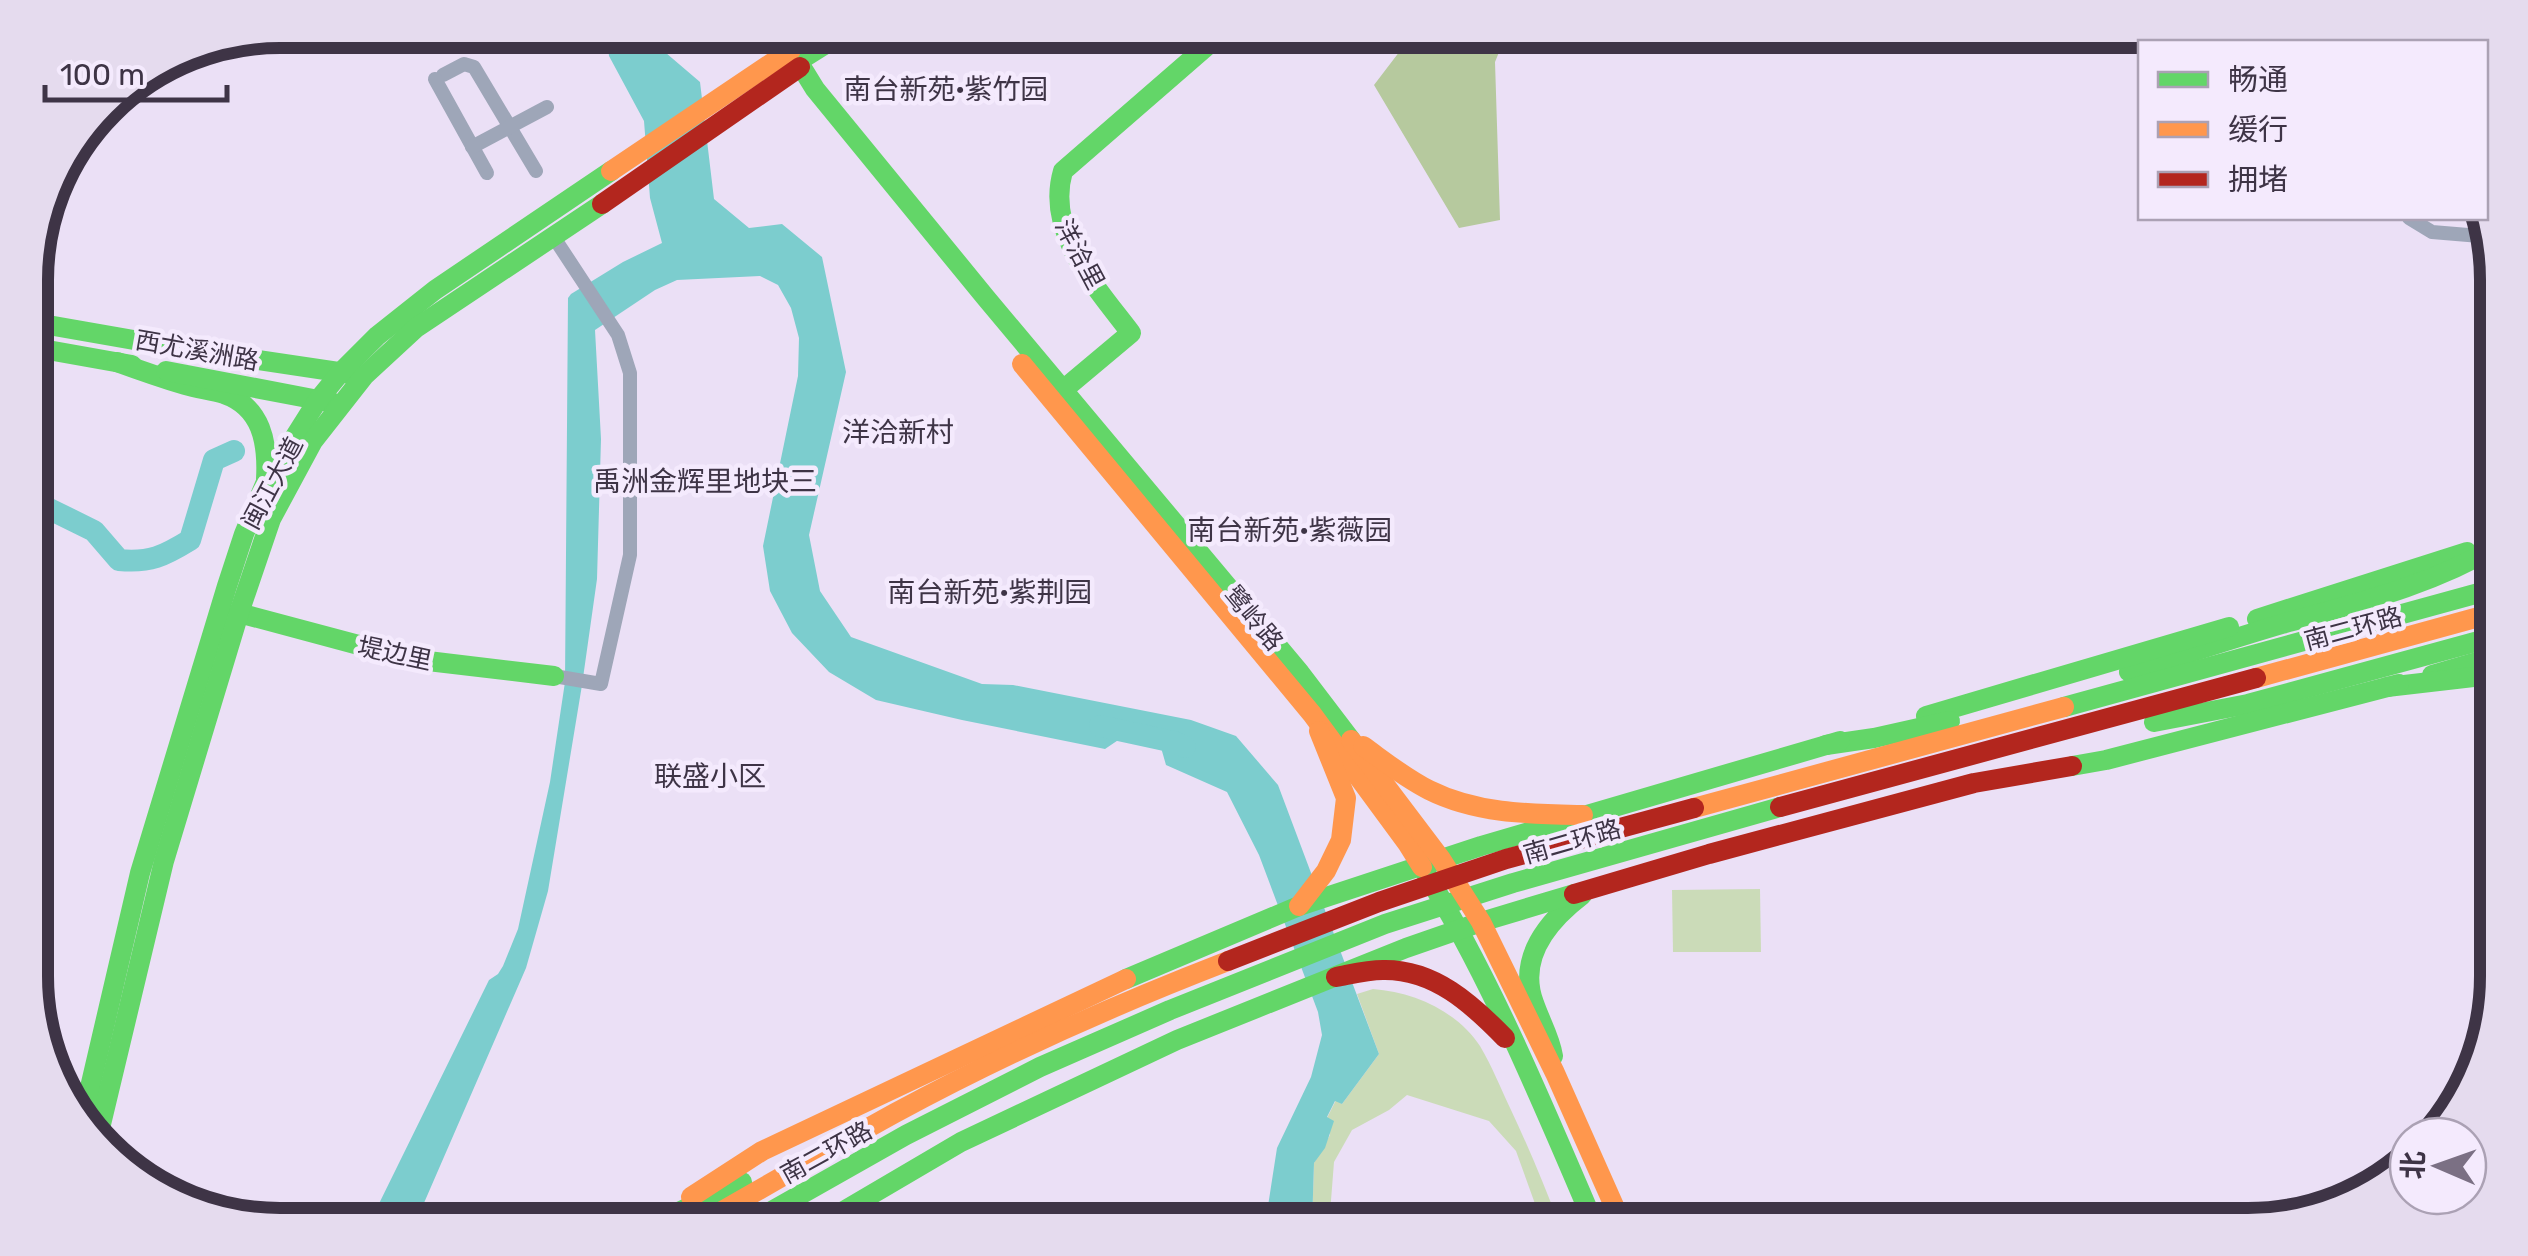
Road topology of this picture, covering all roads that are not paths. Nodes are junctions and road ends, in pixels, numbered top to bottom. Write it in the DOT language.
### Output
graph roads {
  1 [pos="1206,48"];
  2 [pos="790,57"];
  3 [pos="547,107"];
  4 [pos="510,127"];
  5 [pos="472,147"];
  6 [pos="536,172"];
  7 [pos="487,174"];
  8 [pos="2412,220"];
  9 [pos="552,236"];
  10 [pos="2476,236"];
  11 [pos="48,325"];
  12 [pos="48,350"];
  13 [pos="116,362"];
  14 [pos="341,372"];
  15 [pos="364,376"];
  16 [pos="1064,390"];
  17 [pos="318,400"];
  18 [pos="340,404"];
  19 [pos="265,484"];
  20 [pos="2480,549"];
  21 [pos="2480,553"];
  22 [pos="2480,593"];
  23 [pos="239,614"];
  24 [pos="2480,617"];
  25 [pos="2480,647"];
  26 [pos="2480,649"];
  27 [pos="554,676"];
  28 [pos="2480,676"];
  29 [pos="2387,687"];
  30 [pos="2016,706"];
  31 [pos="1312,714"];
  32 [pos="1350,736"];
  33 [pos="1934,742"];
  34 [pos="1826,745"];
  35 [pos="1972,756"];
  36 [pos="1583,815"];
  37 [pos="1431,862"];
  38 [pos="1592,887"];
  39 [pos="1299,906"];
  40 [pos="1480,922"];
  41 [pos="1457,931"];
  42 [pos="1336,976"];
  43 [pos="1522,1057"];
  44 [pos="1556,1073"];
  45 [pos="86,1104"];
  46 [pos="897,1112"];
  47 [pos="101,1124"];
  48 [pos="906,1135"];
  49 [pos="676,1208"];
  50 [pos="687,1208"];
  51 [pos="728,1208"];
  52 [pos="778,1208"];
  53 [pos="805,1208"];
  54 [pos="849,1208"];
  55 [pos="1588,1208"];
  56 [pos="1615,1208"];
  1 -- 16 [label="main road, 洋洽里"];
  2 -- 9 [label="main road, 闽江大道"];
  2 -- 14 [label="main road, 闽江大道"];
  2 -- 16 [label="main road, 鹭岭路"];
  2 -- 31 [label="main road, 鹭岭路"];
  3 -- 4 [label="street"];
  4 -- 5 [label="street"];
  4 -- 5 [label="street"];
  4 -- 6 [label="street"];
  5 -- 7 [label="street"];
  8 -- 10 [label="street"];
  9 -- 15 [label="main road, 闽江大道"];
  9 -- 27 [label="street"];
  11 -- 14 [label="main road, 西尤溪洲路"];
  12 -- 13 [label="main road, 西尤溪洲路"];
  13 -- 17 [label="main road, 西尤溪洲路"];
  13 -- 19 [label="main road"];
  14 -- 15 [label="main road, 西尤溪洲路"];
  14 -- 17 [label="main road, 闽江大道"];
  15 -- 18 [label="main road, 闽江大道"];
  16 -- 32 [label="main road, 鹭岭路"];
  17 -- 18 [label="main road, 西尤溪洲路"];
  17 -- 19 [label="main road, 闽江大道"];
  18 -- 23 [label="main road, 闽江大道"];
  19 -- 45 [label="main road, 闽江大道"];
  20 -- 34 [label="main road"];
  21 -- 30 [label="main road"];
  22 -- 33 [label="main road, 南二环路"];
  23 -- 27 [label="main road, 堤边里"];
  23 -- 47 [label="main road, 闽江大道"];
  24 -- 35 [label="main road, 南二环路"];
  25 -- 35 [label="main road"];
  26 -- 29 [label="main road"];
  28 -- 29 [label="main road"];
  29 -- 38 [label="main road"];
  30 -- 33 [label="main road"];
  30 -- 34 [label="main road"];
  31 -- 37 [label="main road, 鹭岭路"];
  31 -- 39 [label="main road"];
  32 -- 36 [label="main road"];
  32 -- 37 [label="main road, 鹭岭路"];
  33 -- 46 [label="main road, 南二环路"];
  34 -- 36 [label="main road"];
  35 -- 48 [label="main road, 南二环路"];
  36 -- 37 [label="main road"];
  37 -- 39 [label="main road"];
  37 -- 40 [label="main road, 鹭岭路"];
  37 -- 41 [label="main road, 鹭岭路"];
  38 -- 40 [label="main road"];
  38 -- 44 [label="main road"];
  39 -- 49 [label="main road"];
  40 -- 41 [label="main road"];
  40 -- 44 [label="main road, 鹭岭路"];
  41 -- 42 [label="main road"];
  41 -- 43 [label="main road, 鹭岭路"];
  42 -- 43 [label="main road"];
  42 -- 54 [label="main road"];
  43 -- 55 [label="main road, 鹭岭路"];
  44 -- 56 [label="main road, 鹭岭路"];
  46 -- 50 [label="main road"];
  46 -- 51 [label="main road, 南二环路"];
  48 -- 52 [label="main road, 南二环路"];
  48 -- 53 [label="main road"];
}
